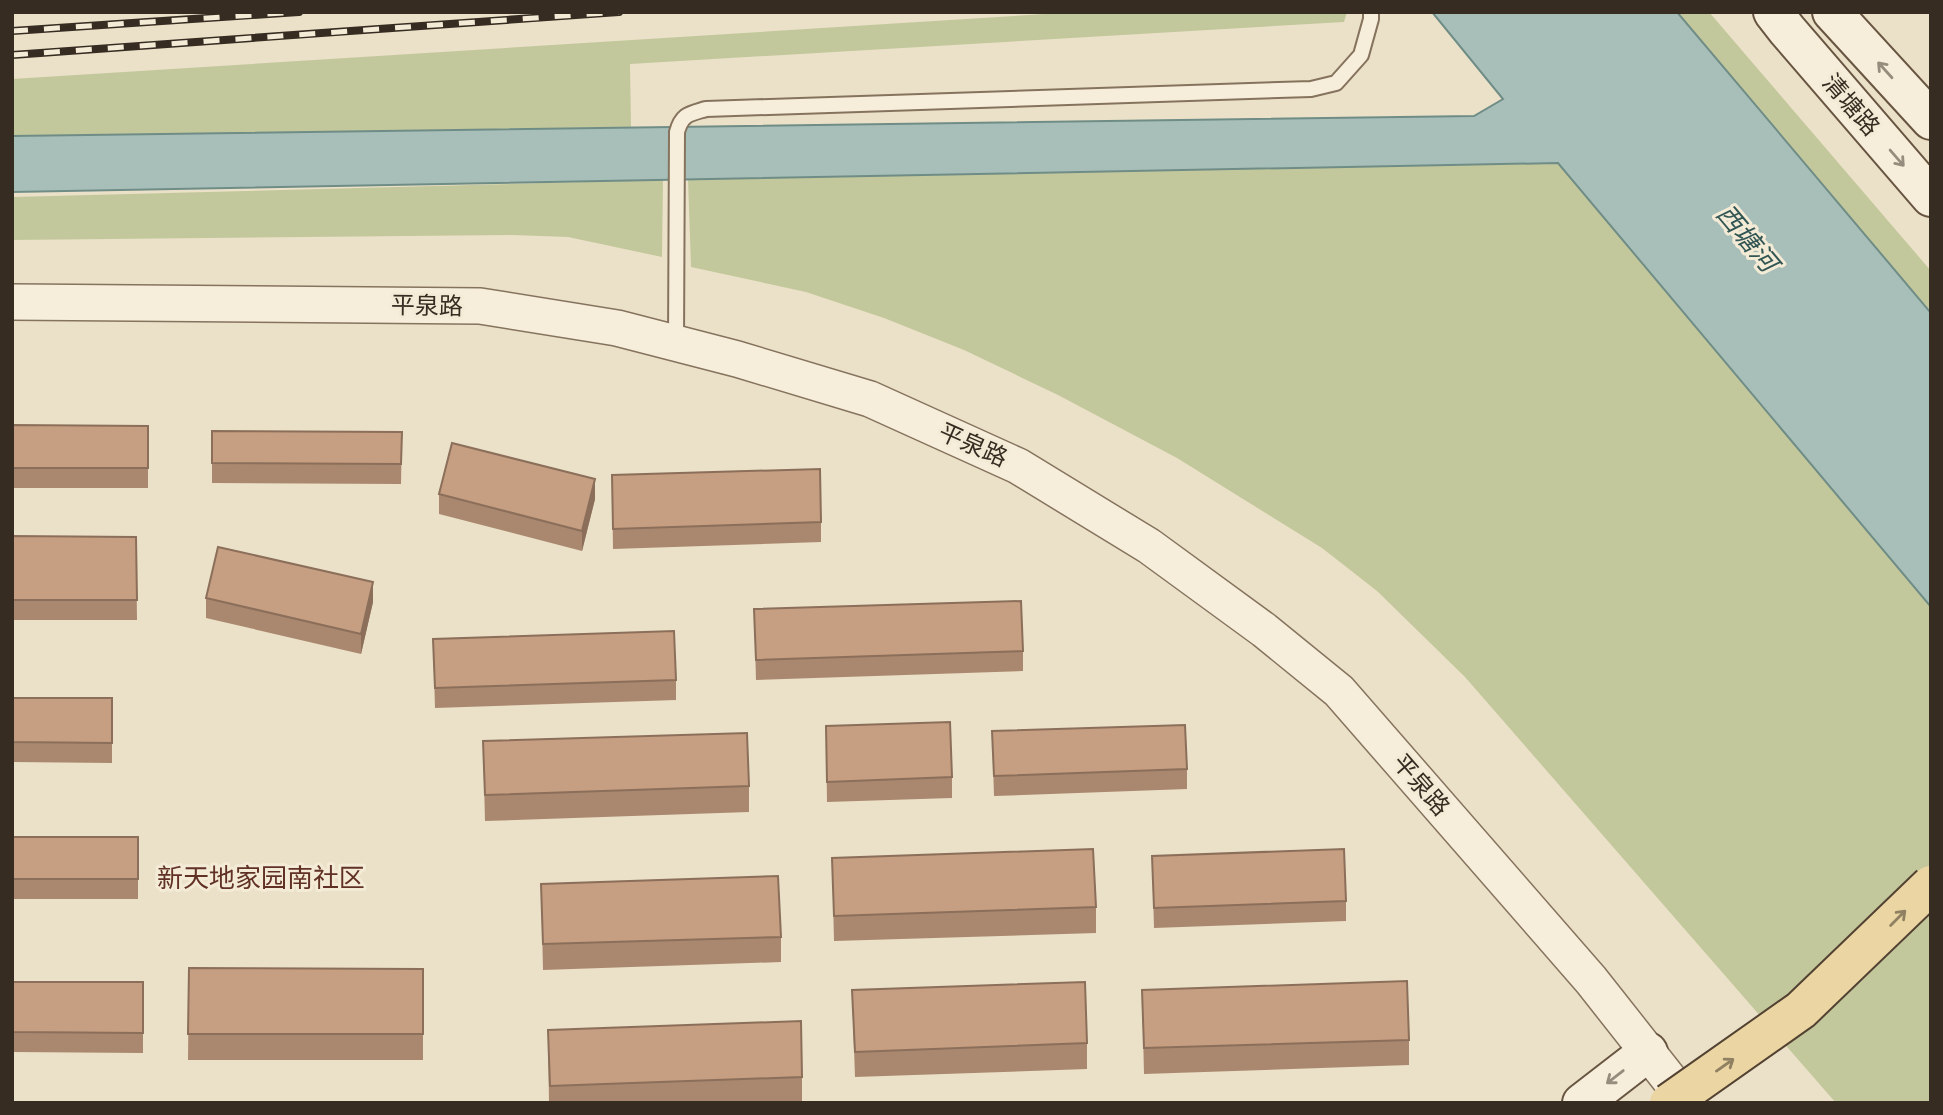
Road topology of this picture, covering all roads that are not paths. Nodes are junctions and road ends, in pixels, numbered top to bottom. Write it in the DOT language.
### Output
graph roads {
  1 [pos="1371,12"];
  2 [pos="1773,12"];
  3 [pos="1832,12"];
  4 [pos="1931,120"];
  5 [pos="1931,197"];
  6 [pos="12,302"];
  7 [pos="676,343"];
  8 [pos="1931,885"];
  9 [pos="1648,1052"];
  10 [pos="1582,1103"];
  11 [pos="1669,1103"];
  12 [pos="1688,1103"];
  1 -- 7 [label="lane"];
  2 -- 5 [label="main road, 清塘路, one-way"];
  4 -- 3 [label="main road, 清塘路, one-way"];
  6 -- 7 [label="street, 平泉路"];
  7 -- 9 [label="street, 平泉路"];
  11 -- 8 [label="main road, one-way, bridge"];
  9 -- 10 [label="main road, one-way"];
  9 -- 12 [label="street, 平泉路"];
}
